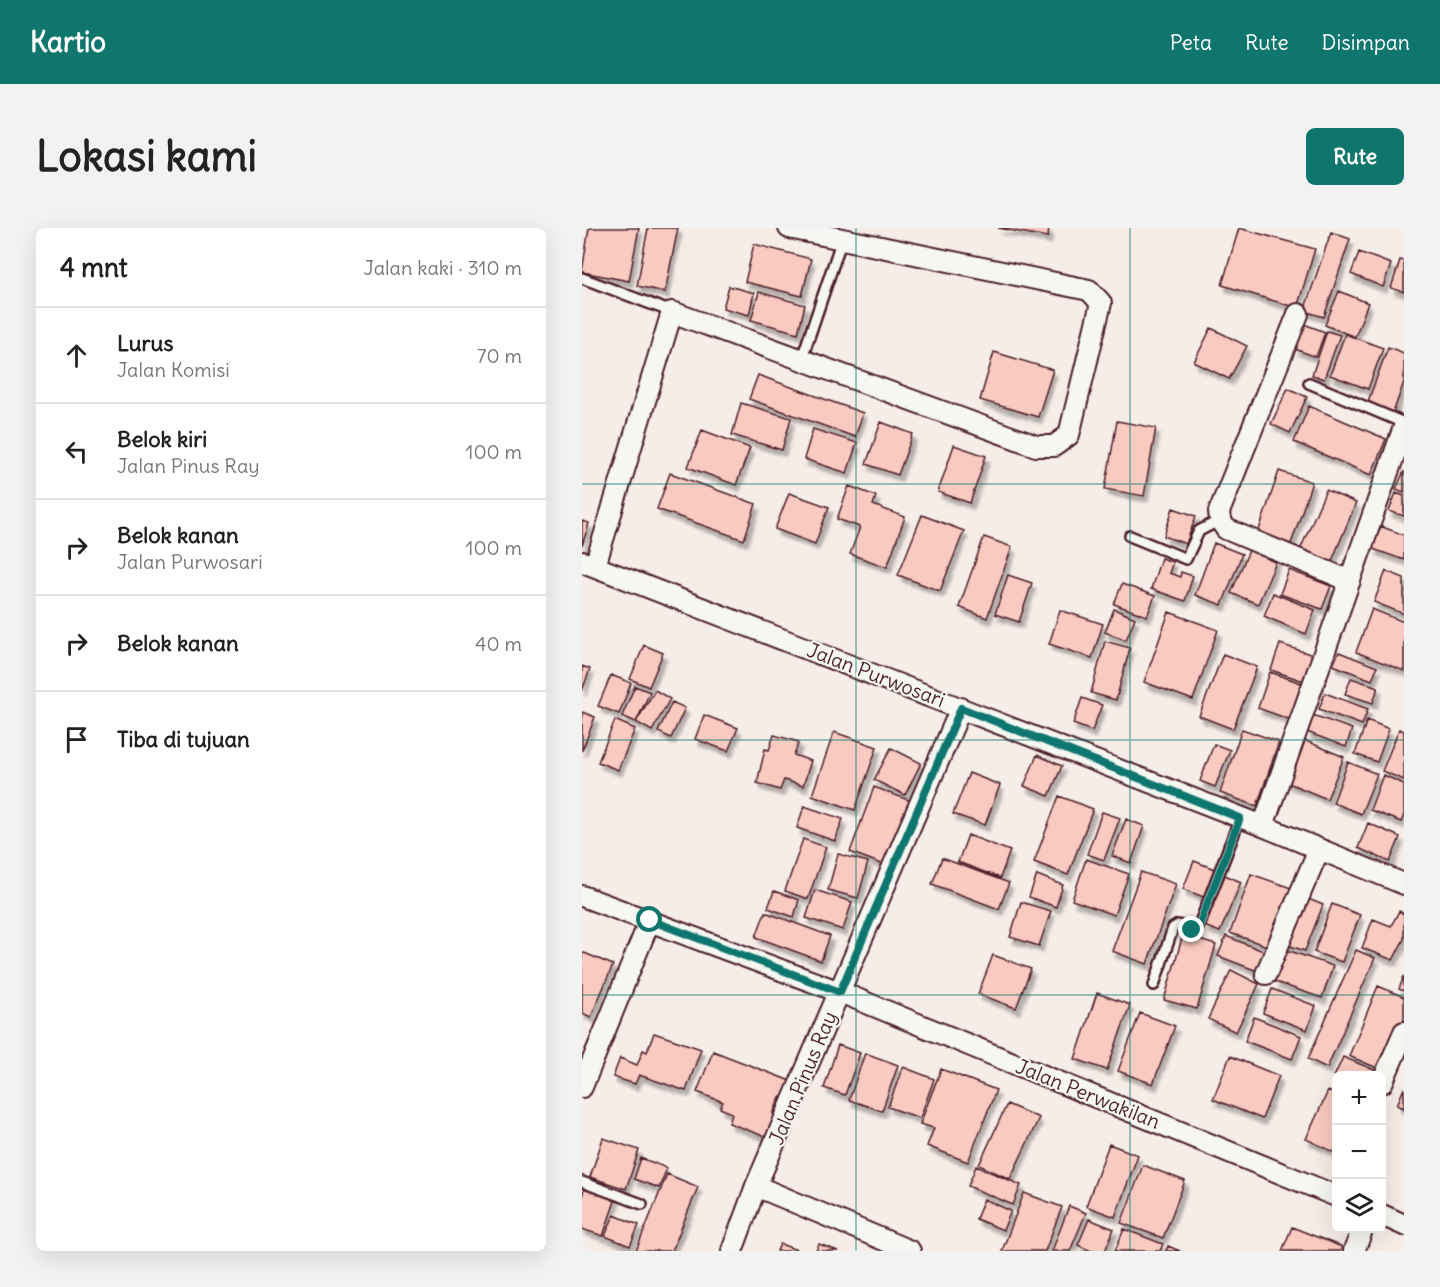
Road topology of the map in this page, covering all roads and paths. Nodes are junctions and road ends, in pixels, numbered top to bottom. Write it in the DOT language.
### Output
graph roads {
  1 [pos="789,228"];
  2 [pos="842,238"];
  3 [pos="582,278"];
  4 [pos="672,312"];
  5 [pos="1298,314"];
  6 [pos="802,358"];
  7 [pos="1309,383"];
  8 [pos="1404,425"];
  9 [pos="1220,520"];
  10 [pos="1130,536"];
  11 [pos="588,564"];
  12 [pos="1350,581"];
  13 [pos="961,708"];
  14 [pos="1240,818"];
  15 [pos="1263,826"];
  16 [pos="1319,849"];
  17 [pos="1402,876"];
  18 [pos="582,896"];
  19 [pos="650,920"];
  20 [pos="1266,974"];
  21 [pos="1154,985"];
  22 [pos="840,992"];
  23 [pos="1404,1032"];
  24 [pos="1386,1074"];
  25 [pos="582,1087"];
  26 [pos="582,1182"];
  27 [pos="756,1186"];
  28 [pos="1332,1194"];
  29 [pos="642,1204"];
  30 [pos="1386,1217"];
  31 [pos="1404,1225"];
  32 [pos="1361,1233"];
  33 [pos="732,1251"];
  34 [pos="910,1251"];
  35 [pos="1354,1251"];
  1 -- 2 [label="street"];
  2 -- 6 [label="lane"];
  2 -- 6 [label="street"];
  3 -- 4 [label="lane"];
  4 -- 6 [label="street"];
  4 -- 11 [label="street"];
  5 -- 9 [label="street"];
  7 -- 8 [label="lane"];
  8 -- 12 [label="street"];
  9 -- 10 [label="lane"];
  9 -- 12 [label="street"];
  11 -- 13 [label="street, Jalan Purwosari"];
  12 -- 15 [label="street"];
  13 -- 14 [label="street, Jalan Purwosari"];
  13 -- 22 [label="street, Jalan Pinus Ray"];
  14 -- 15 [label="street, Jalan Purwosari"];
  14 -- 21 [label="lane"];
  15 -- 16 [label="street, Jalan Purwosari"];
  16 -- 17 [label="street, Jalan Purwosari"];
  16 -- 20 [label="street"];
  18 -- 19 [label="street, Jalan Perwakilan"];
  19 -- 22 [label="street, Jalan Perwakilan"];
  19 -- 25 [label="street"];
  22 -- 27 [label="street, Jalan Pinus Ray"];
  22 -- 28 [label="street, Jalan Perwakilan"];
  23 -- 24 [label="street"];
  26 -- 29 [label="lane"];
  27 -- 33 [label="street, Jalan Pinus Ray"];
  27 -- 34 [label="street"];
  30 -- 31 [label="street"];
  32 -- 35 [label="street"];
}
